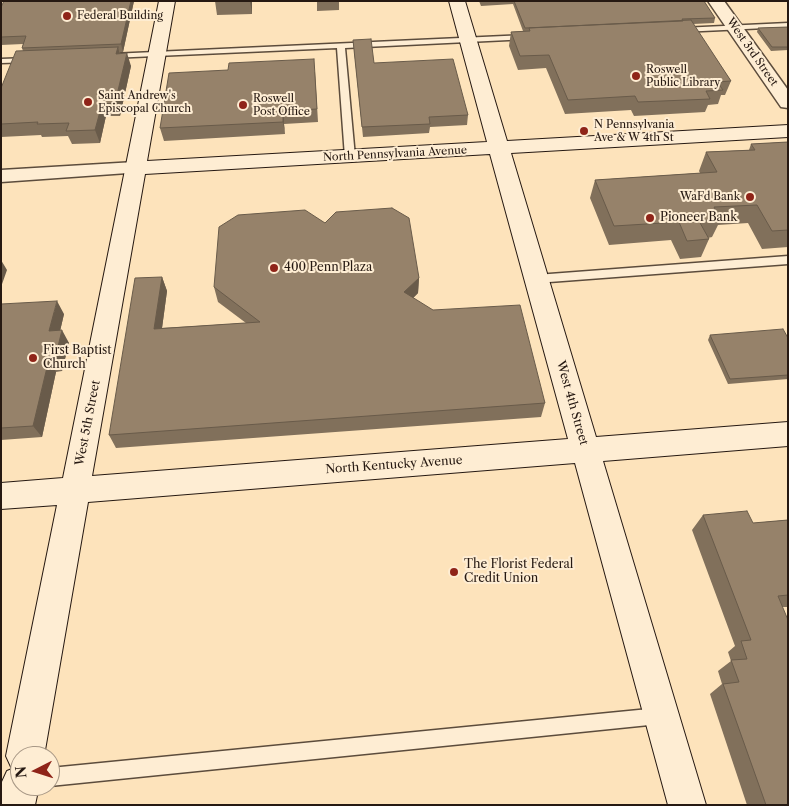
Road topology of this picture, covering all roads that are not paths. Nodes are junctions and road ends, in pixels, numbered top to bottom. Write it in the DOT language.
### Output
graph roads {
  1 [pos="167,1"];
  2 [pos="457,1"];
  3 [pos="716,1"];
  4 [pos="788,25"];
  5 [pos="734,28"];
  6 [pos="675,30"];
  7 [pos="536,36"];
  8 [pos="467,39"];
  9 [pos="341,45"];
  10 [pos="157,54"];
  11 [pos="98,57"];
  12 [pos="40,59"];
  13 [pos="1,61"];
  14 [pos="788,103"];
  15 [pos="788,132"];
  16 [pos="498,148"];
  17 [pos="350,157"];
  18 [pos="136,168"];
  19 [pos="1,176"];
  20 [pos="788,260"];
  21 [pos="536,279"];
  22 [pos="788,434"];
  23 [pos="585,450"];
  24 [pos="75,490"];
  25 [pos="1,496"];
  26 [pos="661,716"];
  27 [pos="27,746"];
  28 [pos="60,776"];
  29 [pos="687,805"];
  1 -- 10 [label="street, West 5th Street"];
  2 -- 8 [label="street, West 4th Street"];
  3 -- 5 [label="street, West 3rd Street"];
  4 -- 5 [label="lane"];
  5 -- 6 [label="lane"];
  5 -- 14 [label="street, West 3rd Street"];
  7 -- 8 [label="lane"];
  8 -- 9 [label="lane"];
  8 -- 16 [label="street, West 4th Street"];
  9 -- 10 [label="lane"];
  9 -- 17 [label="lane"];
  10 -- 11 [label="lane"];
  10 -- 18 [label="street, West 5th Street"];
  12 -- 13 [label="lane"];
  15 -- 16 [label="street, North Pennsylvania Avenue"];
  16 -- 17 [label="street, North Pennsylvania Avenue"];
  16 -- 21 [label="street, West 4th Street"];
  17 -- 18 [label="street, North Pennsylvania Avenue"];
  18 -- 19 [label="street, North Pennsylvania Avenue"];
  18 -- 24 [label="street, West 5th Street"];
  20 -- 21 [label="lane"];
  21 -- 23 [label="street, West 4th Street"];
  22 -- 23 [label="street, North Kentucky Avenue"];
  23 -- 24 [label="street, North Kentucky Avenue"];
  23 -- 26 [label="street, West 4th Street"];
  24 -- 25 [label="street, North Kentucky Avenue"];
  24 -- 27 [label="street, West 5th Street"];
  26 -- 28 [label="lane"];
  26 -- 29 [label="street, West 4th Street"];
}
